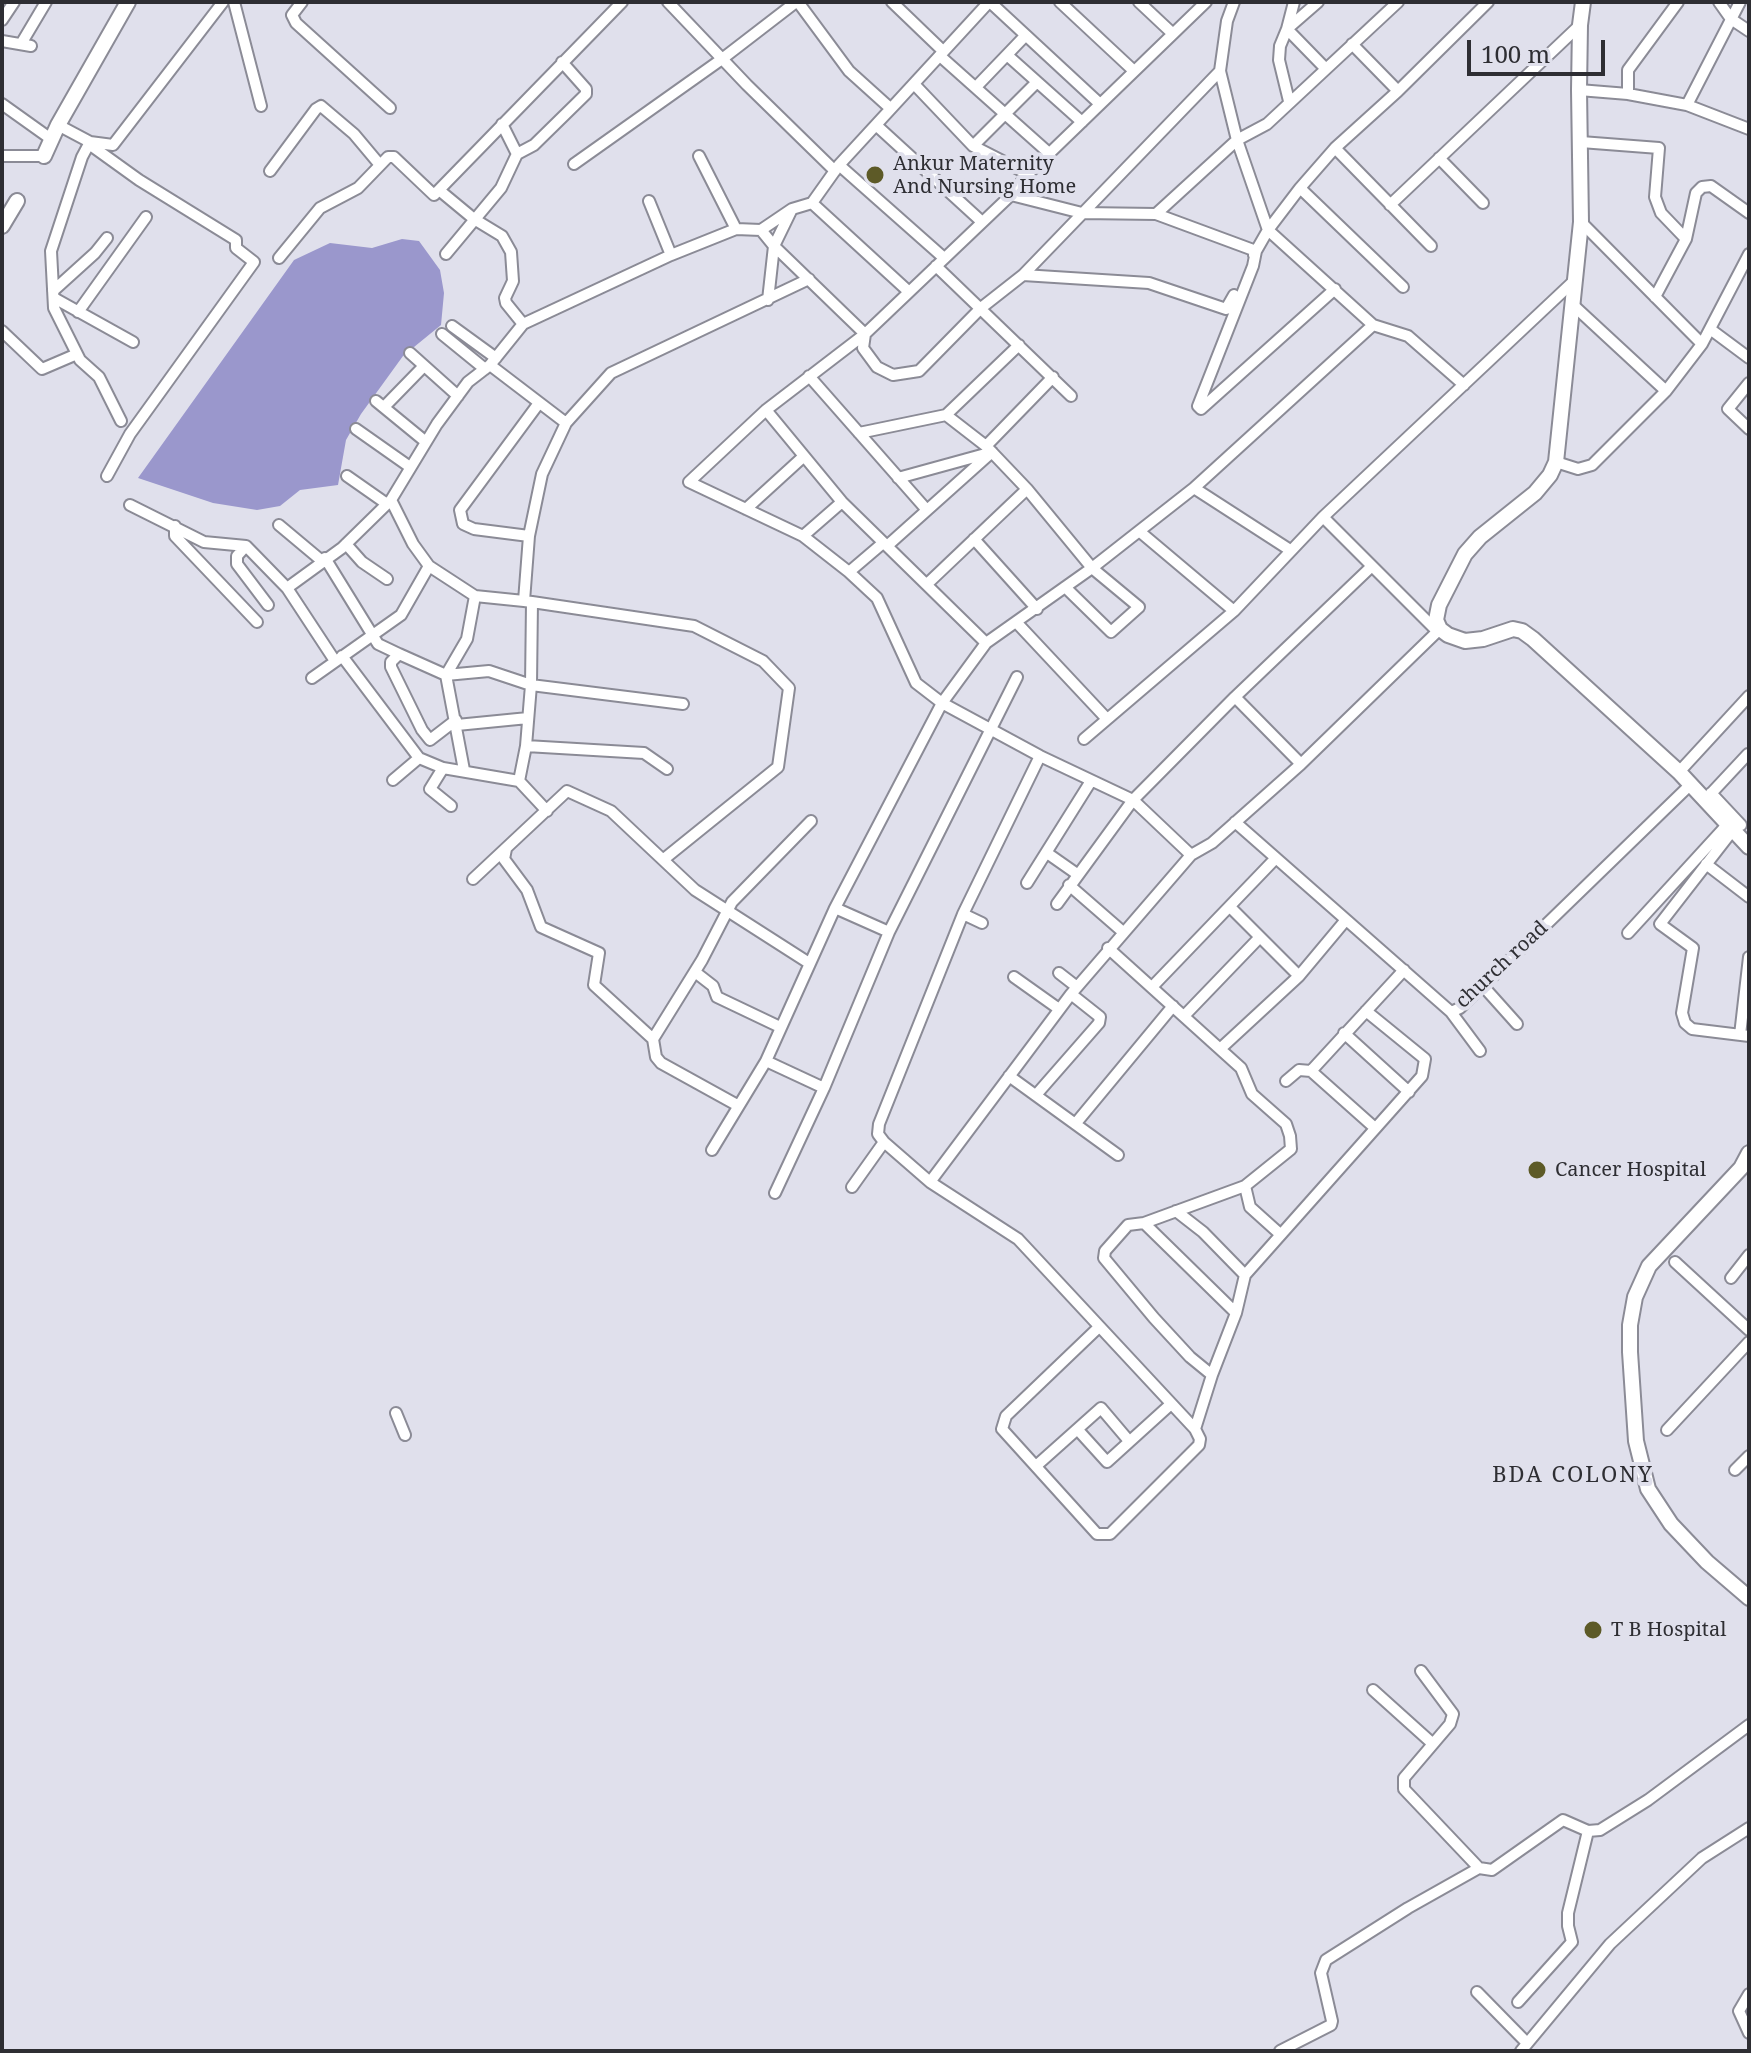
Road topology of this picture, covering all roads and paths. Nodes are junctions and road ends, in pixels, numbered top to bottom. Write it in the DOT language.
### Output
graph roads {
  1 [pos="14,2"];
  2 [pos="46,2"];
  3 [pos="128,2"];
  4 [pos="223,2"];
  5 [pos="234,2"];
  6 [pos="302,2"];
  7 [pos="622,2"];
  8 [pos="668,2"];
  9 [pos="797,2"];
  10 [pos="892,2"];
  11 [pos="989,2"];
  12 [pos="1060,2"];
  13 [pos="1139,2"];
  14 [pos="1206,2"];
  15 [pos="1234,2"];
  16 [pos="1294,2"];
  17 [pos="1318,2"];
  18 [pos="1398,2"];
  19 [pos="1583,2"];
  20 [pos="1677,2"];
  21 [pos="1719,2"];
  22 [pos="1740,2"];
  23 [pos="1485,3"];
  24 [pos="1731,19"];
  25 [pos="2,20"];
  26 [pos="1580,25"];
  27 [pos="1287,29"];
  28 [pos="1749,31"];
  29 [pos="1172,33"];
  30 [pos="1025,36"];
  31 [pos="2,41"];
  32 [pos="1352,44"];
  33 [pos="941,54"];
  34 [pos="1007,55"];
  35 [pos="722,59"];
  36 [pos="562,62"];
  37 [pos="1326,69"];
  38 [pos="1134,71"];
  39 [pos="1220,71"];
  40 [pos="1037,82"];
  41 [pos="914,84"];
  42 [pos="976,87"];
  43 [pos="1579,90"];
  44 [pos="1398,91"];
  45 [pos="1628,94"];
  46 [pos="1289,101"];
  47 [pos="2,103"];
  48 [pos="1100,104"];
  49 [pos="1687,105"];
  50 [pos="261,106"];
  51 [pos="390,108"];
  52 [pos="890,108"];
  53 [pos="1004,115"];
  54 [pos="1082,122"];
  55 [pos="502,124"];
  56 [pos="876,125"];
  57 [pos="1749,129"];
  58 [pos="54,132"];
  59 [pos="1237,140"];
  60 [pos="1581,142"];
  61 [pos="973,146"];
  62 [pos="88,147"];
  63 [pos="1335,148"];
  64 [pos="517,154"];
  65 [pos="1050,154"];
  66 [pos="2,156"];
  67 [pos="44,156"];
  68 [pos="699,156"];
  69 [pos="1439,158"];
  70 [pos="574,164"];
  71 [pos="380,165"];
  72 [pos="837,168"];
  73 [pos="270,171"];
  74 [pos="1028,174"];
  75 [pos="1300,188"];
  76 [pos="439,190"];
  77 [pos="1011,195"];
  78 [pos="17,201"];
  79 [pos="649,201"];
  80 [pos="812,203"];
  81 [pos="1483,203"];
  82 [pos="1390,205"];
  83 [pos="792,209"];
  84 [pos="1082,213"];
  85 [pos="1749,213"];
  86 [pos="1156,214"];
  87 [pos="146,217"];
  88 [pos="474,219"];
  89 [pos="981,221"];
  90 [pos="1581,222"];
  91 [pos="2,226"];
  92 [pos="736,229"];
  93 [pos="761,230"];
  94 [pos="1268,230"];
  95 [pos="107,238"];
  96 [pos="1686,239"];
  97 [pos="774,246"];
  98 [pos="1431,246"];
  99 [pos="1256,251"];
  100 [pos="446,254"];
  101 [pos="1749,254"];
  102 [pos="671,255"];
  103 [pos="279,258"];
  104 [pos="940,262"];
  105 [pos="1023,275"];
  106 [pos="809,279"];
  107 [pos="1575,280"];
  108 [pos="1403,287"];
  109 [pos="1335,289"];
  110 [pos="908,291"];
  111 [pos="53,294"];
  112 [pos="1655,297"];
  113 [pos="768,300"];
  114 [pos="1573,305"];
  115 [pos="981,308"];
  116 [pos="78,312"];
  117 [pos="523,324"];
  118 [pos="1373,325"];
  119 [pos="452,326"];
  120 [pos="1710,329"];
  121 [pos="2,331"];
  122 [pos="442,334"];
  123 [pos="865,334"];
  124 [pos="133,342"];
  125 [pos="1702,344"];
  126 [pos="1019,345"];
  127 [pos="410,353"];
  128 [pos="77,354"];
  129 [pos="1749,358"];
  130 [pos="490,364"];
  131 [pos="423,367"];
  132 [pos="809,376"];
  133 [pos="1053,377"];
  134 [pos="1749,383"];
  135 [pos="1464,385"];
  136 [pos="1666,391"];
  137 [pos="458,396"];
  138 [pos="1071,396"];
  139 [pos="539,403"];
  140 [pos="766,410"];
  141 [pos="946,415"];
  142 [pos="121,421"];
  143 [pos="566,423"];
  144 [pos="356,429"];
  145 [pos="1749,429"];
  146 [pos="859,433"];
  147 [pos="426,442"];
  148 [pos="989,449"];
  149 [pos="803,457"];
  150 [pos="1556,462"];
  151 [pos="410,467"];
  152 [pos="107,476"];
  153 [pos="347,476"];
  154 [pos="898,478"];
  155 [pos="1194,488"];
  156 [pos="1027,489"];
  157 [pos="389,502"];
  158 [pos="842,502"];
  159 [pos="130,505"];
  160 [pos="746,509"];
  161 [pos="926,509"];
  162 [pos="1323,517"];
  163 [pos="279,525"];
  164 [pos="175,526"];
  165 [pos="1139,531"];
  166 [pos="529,536"];
  167 [pos="803,536"];
  168 [pos="974,539"];
  169 [pos="346,544"];
  170 [pos="885,545"];
  171 [pos="246,546"];
  172 [pos="1290,550"];
  173 [pos="324,559"];
  174 [pos="429,566"];
  175 [pos="1372,566"];
  176 [pos="1092,568"];
  177 [pos="849,572"];
  178 [pos="387,579"];
  179 [pos="927,584"];
  180 [pos="1065,587"];
  181 [pos="287,588"];
  182 [pos="475,596"];
  183 [pos="528,602"];
  184 [pos="268,605"];
  185 [pos="1037,609"];
  186 [pos="1234,611"];
  187 [pos="257,622"];
  188 [pos="1017,623"];
  189 [pos="1438,630"];
  190 [pos="372,636"];
  191 [pos="986,643"];
  192 [pos="399,654"];
  193 [pos="338,658"];
  194 [pos="446,675"];
  195 [pos="1017,677"];
  196 [pos="312,678"];
  197 [pos="531,685"];
  198 [pos="1235,697"];
  199 [pos="942,703"];
  200 [pos="683,704"];
  201 [pos="1746,704"];
  202 [pos="528,718"];
  203 [pos="1107,719"];
  204 [pos="457,723"];
  205 [pos="991,729"];
  206 [pos="1084,739"];
  207 [pos="526,746"];
  208 [pos="1748,754"];
  209 [pos="1040,756"];
  210 [pos="419,758"];
  211 [pos="1301,764"];
  212 [pos="443,768"];
  213 [pos="667,769"];
  214 [pos="464,770"];
  215 [pos="1679,772"];
  216 [pos="393,780"];
  217 [pos="519,781"];
  218 [pos="1091,781"];
  219 [pos="1690,785"];
  220 [pos="1708,797"];
  221 [pos="1133,800"];
  222 [pos="451,806"];
  223 [pos="547,811"];
  224 [pos="811,821"];
  225 [pos="1235,822"];
  226 [pos="1734,827"];
  227 [pos="1749,847"];
  228 [pos="506,849"];
  229 [pos="1047,853"];
  230 [pos="1191,855"];
  231 [pos="664,859"];
  232 [pos="1275,859"];
  233 [pos="1706,864"];
  234 [pos="1077,874"];
  235 [pos="473,879"];
  236 [pos="1027,883"];
  237 [pos="1069,885"];
  238 [pos="1749,897"];
  239 [pos="1057,904"];
  240 [pos="1230,907"];
  241 [pos="835,908"];
  242 [pos="726,911"];
  243 [pos="963,914"];
  244 [pos="1345,921"];
  245 [pos="982,923"];
  246 [pos="889,932"];
  247 [pos="1123,932"];
  248 [pos="1628,933"];
  249 [pos="1260,937"];
  250 [pos="1108,948"];
  251 [pos="1749,957"];
  252 [pos="809,963"];
  253 [pos="1404,970"];
  254 [pos="695,972"];
  255 [pos="1059,973"];
  256 [pos="1299,976"];
  257 [pos="1014,977"];
  258 [pos="1483,986"];
  259 [pos="1152,987"];
  260 [pos="1074,990"];
  261 [pos="1173,1006"];
  262 [pos="1059,1009"];
  263 [pos="1366,1011"];
  264 [pos="1451,1012"];
  265 [pos="1184,1016"];
  266 [pos="1517,1024"];
  267 [pos="780,1027"];
  268 [pos="1344,1033"];
  269 [pos="1745,1035"];
  270 [pos="653,1039"];
  271 [pos="1220,1049"];
  272 [pos="1480,1051"];
  273 [pos="766,1061"];
  274 [pos="1311,1071"];
  275 [pos="1009,1076"];
  276 [pos="1286,1081"];
  277 [pos="824,1088"];
  278 [pos="1409,1092"];
  279 [pos="1036,1095"];
  280 [pos="737,1105"];
  281 [pos="1076,1123"];
  282 [pos="1375,1128"];
  283 [pos="884,1142"];
  284 [pos="712,1150"];
  285 [pos="1749,1153"];
  286 [pos="1118,1155"];
  287 [pos="930,1182"];
  288 [pos="1245,1186"];
  289 [pos="852,1187"];
  290 [pos="775,1193"];
  291 [pos="1176,1211"];
  292 [pos="1144,1223"];
  293 [pos="1280,1234"];
  294 [pos="1749,1255"];
  295 [pos="1675,1262"];
  296 [pos="1245,1275"];
  297 [pos="1731,1278"];
  298 [pos="1236,1313"];
  299 [pos="1099,1327"];
  300 [pos="1749,1330"];
  301 [pos="1749,1342"];
  302 [pos="1212,1375"];
  303 [pos="1171,1404"];
  304 [pos="396,1413"];
  305 [pos="1195,1429"];
  306 [pos="1078,1430"];
  307 [pos="1667,1430"];
  308 [pos="405,1435"];
  309 [pos="1129,1441"];
  310 [pos="1749,1456"];
  311 [pos="1036,1466"];
  312 [pos="1735,1470"];
  313 [pos="1749,1598"];
  314 [pos="1421,1671"];
  315 [pos="1373,1690"];
  316 [pos="1749,1725"];
  317 [pos="1433,1744"];
  318 [pos="1749,1828"];
  319 [pos="1588,1831"];
  320 [pos="1479,1868"];
  321 [pos="1477,1992"];
  322 [pos="1749,1994"];
  323 [pos="1518,2002"];
  324 [pos="1749,2033"];
  325 [pos="1524,2047"];
  326 [pos="1280,2051"];
  1 -- 25 [label="street"];
  2 -- 31 [label="street"];
  3 -- 58 [label="street"];
  4 -- 62 [label="street"];
  5 -- 50 [label="street"];
  6 -- 51 [label="street"];
  7 -- 36 [label="street"];
  8 -- 35 [label="street"];
  9 -- 35 [label="street"];
  9 -- 52 [label="street"];
  10 -- 33 [label="street"];
  11 -- 30 [label="street"];
  11 -- 33 [label="street"];
  12 -- 38 [label="street"];
  13 -- 29 [label="street"];
  14 -- 29 [label="street"];
  15 -- 39 [label="street"];
  16 -- 27 [label="street"];
  17 -- 27 [label="street"];
  18 -- 32 [label="street"];
  19 -- 26 [label="street"];
  20 -- 45 [label="street"];
  21 -- 24 [label="street"];
  22 -- 24 [label="street"];
  23 -- 44 [label="street"];
  24 -- 28 [label="street"];
  24 -- 49 [label="street"];
  26 -- 43 [label="street"];
  26 -- 69 [label="street"];
  27 -- 37 [label="street"];
  27 -- 46 [label="street"];
  29 -- 38 [label="street"];
  30 -- 34 [label="street"];
  30 -- 48 [label="street"];
  32 -- 37 [label="street"];
  32 -- 44 [label="street"];
  33 -- 41 [label="street"];
  33 -- 42 [label="street"];
  34 -- 40 [label="street"];
  34 -- 42 [label="street"];
  35 -- 70 [label="street"];
  35 -- 72 [label="street"];
  36 -- 55 [label="street"];
  36 -- 64 [label="street"];
  37 -- 46 [label="street"];
  38 -- 48 [label="street"];
  39 -- 59 [label="street"];
  39 -- 84 [label="street"];
  40 -- 53 [label="street"];
  40 -- 54 [label="street"];
  41 -- 52 [label="street"];
  41 -- 61 [label="street"];
  42 -- 53 [label="street"];
  43 -- 45 [label="street"];
  43 -- 60 [label="street"];
  44 -- 63 [label="street"];
  45 -- 49 [label="street"];
  46 -- 59 [label="street"];
  47 -- 58 [label="street"];
  48 -- 54 [label="street"];
  49 -- 57 [label="street"];
  52 -- 56 [label="street"];
  53 -- 61 [label="street"];
  53 -- 65 [label="street"];
  54 -- 65 [label="street"];
  55 -- 64 [label="street"];
  55 -- 76 [label="street"];
  56 -- 72 [label="street"];
  56 -- 89 [label="street"];
  58 -- 62 [label="street"];
  58 -- 67 [label="street"];
  59 -- 86 [label="street"];
  59 -- 94 [label="street"];
  60 -- 90 [label="street"];
  60 -- 96 [label="street"];
  61 -- 74 [label="street"];
  62 -- 111 [label="street"];
  62 -- 152 [label="street"];
  63 -- 75 [label="street"];
  63 -- 82 [label="street"];
  64 -- 88 [label="street"];
  65 -- 74 [label="street"];
  66 -- 67 [label="street"];
  68 -- 92 [label="street"];
  69 -- 81 [label="street"];
  69 -- 82 [label="street"];
  71 -- 73 [label="street"];
  71 -- 76 [label="street"];
  71 -- 103 [label="street"];
  72 -- 80 [label="street"];
  72 -- 104 [label="street"];
  74 -- 77 [label="street"];
  75 -- 94 [label="street"];
  75 -- 108 [label="street"];
  76 -- 88 [label="street"];
  77 -- 84 [label="street"];
  77 -- 89 [label="street"];
  78 -- 91 [label="street"];
  79 -- 102 [label="street"];
  80 -- 83 [label="street"];
  80 -- 110 [label="street"];
  82 -- 98 [label="street"];
  83 -- 93 [label="street"];
  83 -- 97 [label="street"];
  84 -- 86 [label="street"];
  84 -- 105 [label="street"];
  85 -- 96 [label="street"];
  86 -- 99 [label="street"];
  87 -- 116 [label="street"];
  88 -- 100 [label="street"];
  88 -- 117 [label="street"];
  89 -- 104 [label="street"];
  90 -- 107 [label="street"];
  90 -- 112 [label="street"];
  92 -- 93 [label="street"];
  92 -- 102 [label="street"];
  93 -- 97 [label="street"];
  94 -- 99 [label="street"];
  94 -- 109 [label="street"];
  95 -- 111 [label="street"];
  96 -- 112 [label="street"];
  97 -- 106 [label="street"];
  97 -- 113 [label="street"];
  99 -- 105 [label="street"];
  99 -- 109 [label="street"];
  101 -- 120 [label="street"];
  102 -- 117 [label="street"];
  104 -- 110 [label="street"];
  104 -- 115 [label="street"];
  105 -- 115 [label="street"];
  106 -- 113 [label="street"];
  106 -- 123 [label="street"];
  107 -- 114 [label="street"];
  107 -- 135 [label="street"];
  109 -- 118 [label="street"];
  110 -- 123 [label="street"];
  111 -- 116 [label="street"];
  111 -- 128 [label="street"];
  112 -- 125 [label="street"];
  113 -- 143 [label="street"];
  114 -- 136 [label="street"];
  114 -- 150 [label="street"];
  115 -- 123 [label="street"];
  115 -- 126 [label="street"];
  116 -- 124 [label="street"];
  117 -- 130 [label="street"];
  118 -- 135 [label="street"];
  118 -- 155 [label="street"];
  119 -- 130 [label="street"];
  120 -- 125 [label="street"];
  120 -- 129 [label="street"];
  121 -- 128 [label="street"];
  122 -- 130 [label="street"];
  123 -- 132 [label="street"];
  125 -- 136 [label="street"];
  126 -- 133 [label="street"];
  126 -- 141 [label="street"];
  127 -- 131 [label="street"];
  128 -- 142 [label="street"];
  130 -- 137 [label="street"];
  130 -- 139 [label="street"];
  131 -- 137 [label="street"];
  131 -- 147 [label="street"];
  132 -- 140 [label="street"];
  132 -- 146 [label="street"];
  133 -- 138 [label="street"];
  133 -- 148 [label="street"];
  134 -- 145 [label="street"];
  135 -- 162 [label="street"];
  136 -- 150 [label="street"];
  137 -- 147 [label="street"];
  139 -- 143 [label="street"];
  139 -- 166 [label="street"];
  140 -- 149 [label="street"];
  140 -- 160 [label="street"];
  141 -- 146 [label="street"];
  141 -- 148 [label="street"];
  143 -- 166 [label="street"];
  144 -- 151 [label="street"];
  146 -- 154 [label="street"];
  147 -- 151 [label="street"];
  148 -- 154 [label="street"];
  148 -- 156 [label="street"];
  148 -- 161 [label="street"];
  149 -- 158 [label="street"];
  149 -- 160 [label="street"];
  150 -- 189 [label="street"];
  151 -- 157 [label="street"];
  153 -- 157 [label="street"];
  154 -- 161 [label="street"];
  155 -- 165 [label="street"];
  155 -- 172 [label="street"];
  156 -- 168 [label="street"];
  156 -- 176 [label="street"];
  157 -- 169 [label="street"];
  157 -- 174 [label="street"];
  158 -- 167 [label="street"];
  158 -- 170 [label="street"];
  159 -- 164 [label="street"];
  160 -- 167 [label="street"];
  161 -- 170 [label="street"];
  162 -- 172 [label="street"];
  162 -- 175 [label="street"];
  163 -- 173 [label="street"];
  164 -- 171 [label="street"];
  164 -- 187 [label="street"];
  165 -- 176 [label="street"];
  165 -- 186 [label="street"];
  166 -- 183 [label="street"];
  167 -- 177 [label="street"];
  168 -- 179 [label="street"];
  168 -- 185 [label="street"];
  169 -- 173 [label="street"];
  169 -- 178 [label="street"];
  170 -- 177 [label="street"];
  170 -- 179 [label="street"];
  171 -- 181 [label="street"];
  171 -- 184 [label="street"];
  172 -- 186 [label="street"];
  173 -- 181 [label="street"];
  173 -- 190 [label="street"];
  174 -- 182 [label="street"];
  174 -- 190 [label="street"];
  175 -- 189 [label="street"];
  175 -- 198 [label="street"];
  176 -- 180 [label="street"];
  176 -- 180 [label="street"];
  177 -- 199 [label="street"];
  179 -- 191 [label="street"];
  180 -- 185 [label="street"];
  181 -- 193 [label="street"];
  182 -- 183 [label="street"];
  182 -- 194 [label="street"];
  183 -- 197 [label="street"];
  183 -- 231 [label="street"];
  185 -- 188 [label="street"];
  186 -- 203 [label="street"];
  188 -- 191 [label="street"];
  188 -- 203 [label="street"];
  189 -- 211 [label="street"];
  189 -- 215 [label="street"];
  190 -- 192 [label="street"];
  190 -- 193 [label="street"];
  191 -- 199 [label="street"];
  192 -- 194 [label="street"];
  192 -- 204 [label="street"];
  193 -- 196 [label="street"];
  193 -- 210 [label="street"];
  194 -- 197 [label="street"];
  194 -- 204 [label="street"];
  195 -- 205 [label="street"];
  197 -- 200 [label="street"];
  197 -- 202 [label="street"];
  198 -- 211 [label="street"];
  198 -- 221 [label="street"];
  199 -- 205 [label="street"];
  199 -- 241 [label="street"];
  201 -- 215 [label="street"];
  202 -- 204 [label="street"];
  202 -- 207 [label="street"];
  203 -- 206 [label="street"];
  204 -- 214 [label="street"];
  205 -- 209 [label="street"];
  205 -- 246 [label="street"];
  207 -- 213 [label="street"];
  207 -- 217 [label="street"];
  208 -- 220 [label="street"];
  209 -- 218 [label="street"];
  209 -- 243 [label="street"];
  210 -- 212 [label="street"];
  210 -- 216 [label="street"];
  211 -- 225 [label="street"];
  212 -- 214 [label="street"];
  212 -- 222 [label="street"];
  214 -- 217 [label="street"];
  215 -- 219 [label="street"];
  217 -- 223 [label="street"];
  218 -- 221 [label="street"];
  218 -- 229 [label="street"];
  219 -- 220 [label="street"];
  219 -- 258 [label="street, church road"];
  220 -- 226 [label="street"];
  221 -- 230 [label="street"];
  221 -- 234 [label="street"];
  223 -- 228 [label="street"];
  223 -- 231 [label="street"];
  224 -- 242 [label="street"];
  225 -- 230 [label="street"];
  225 -- 232 [label="street, church road"];
  226 -- 227 [label="street"];
  226 -- 233 [label="street"];
  226 -- 248 [label="street"];
  228 -- 235 [label="street"];
  228 -- 270 [label="street"];
  229 -- 234 [label="street"];
  229 -- 236 [label="street"];
  230 -- 247 [label="street"];
  231 -- 242 [label="street"];
  232 -- 240 [label="street"];
  232 -- 244 [label="street, church road"];
  233 -- 238 [label="street"];
  233 -- 269 [label="street"];
  234 -- 237 [label="street"];
  237 -- 239 [label="street"];
  237 -- 247 [label="street"];
  240 -- 249 [label="street"];
  240 -- 259 [label="street"];
  241 -- 246 [label="street"];
  241 -- 252 [label="street"];
  242 -- 252 [label="street"];
  242 -- 254 [label="street"];
  243 -- 245 [label="street"];
  243 -- 283 [label="street"];
  244 -- 253 [label="street, church road"];
  244 -- 256 [label="street"];
  246 -- 277 [label="street"];
  247 -- 250 [label="street"];
  249 -- 256 [label="street"];
  249 -- 265 [label="street"];
  250 -- 259 [label="street"];
  250 -- 260 [label="street"];
  251 -- 269 [label="street"];
  252 -- 267 [label="street"];
  253 -- 263 [label="street"];
  253 -- 264 [label="street, church road"];
  254 -- 267 [label="street"];
  254 -- 270 [label="street"];
  255 -- 260 [label="street"];
  256 -- 271 [label="street"];
  257 -- 262 [label="street"];
  258 -- 264 [label="street, church road"];
  258 -- 266 [label="street"];
  259 -- 261 [label="street"];
  260 -- 262 [label="street"];
  260 -- 279 [label="street"];
  261 -- 265 [label="street"];
  261 -- 281 [label="street"];
  262 -- 275 [label="street"];
  263 -- 268 [label="street"];
  263 -- 278 [label="street"];
  264 -- 272 [label="street"];
  265 -- 271 [label="street"];
  267 -- 273 [label="street"];
  268 -- 274 [label="street"];
  268 -- 278 [label="street"];
  270 -- 280 [label="street"];
  271 -- 288 [label="street"];
  273 -- 277 [label="street"];
  273 -- 280 [label="street"];
  274 -- 276 [label="street"];
  274 -- 282 [label="street"];
  275 -- 279 [label="street"];
  275 -- 287 [label="street"];
  277 -- 290 [label="street"];
  278 -- 282 [label="street"];
  279 -- 281 [label="street"];
  280 -- 284 [label="street"];
  281 -- 286 [label="street"];
  282 -- 293 [label="street"];
  283 -- 287 [label="street"];
  283 -- 289 [label="street"];
  285 -- 313 [label="street"];
  287 -- 299 [label="street"];
  288 -- 291 [label="street"];
  288 -- 293 [label="street"];
  291 -- 292 [label="street"];
  291 -- 296 [label="street"];
  292 -- 298 [label="street"];
  292 -- 302 [label="street"];
  293 -- 296 [label="street"];
  294 -- 297 [label="street"];
  295 -- 300 [label="street"];
  296 -- 298 [label="street"];
  298 -- 302 [label="street"];
  299 -- 303 [label="street"];
  299 -- 311 [label="street"];
  301 -- 307 [label="street"];
  302 -- 305 [label="street"];
  303 -- 305 [label="street"];
  303 -- 309 [label="street"];
  304 -- 308 [label="street"];
  305 -- 311 [label="street"];
  306 -- 309 [label="street"];
  306 -- 309 [label="street"];
  306 -- 311 [label="street"];
  310 -- 312 [label="street"];
  314 -- 317 [label="street"];
  315 -- 317 [label="street"];
  316 -- 319 [label="street"];
  317 -- 320 [label="street"];
  318 -- 325 [label="street"];
  319 -- 320 [label="street"];
  319 -- 323 [label="street"];
  320 -- 326 [label="street"];
  321 -- 325 [label="street"];
  322 -- 324 [label="street"];
}
